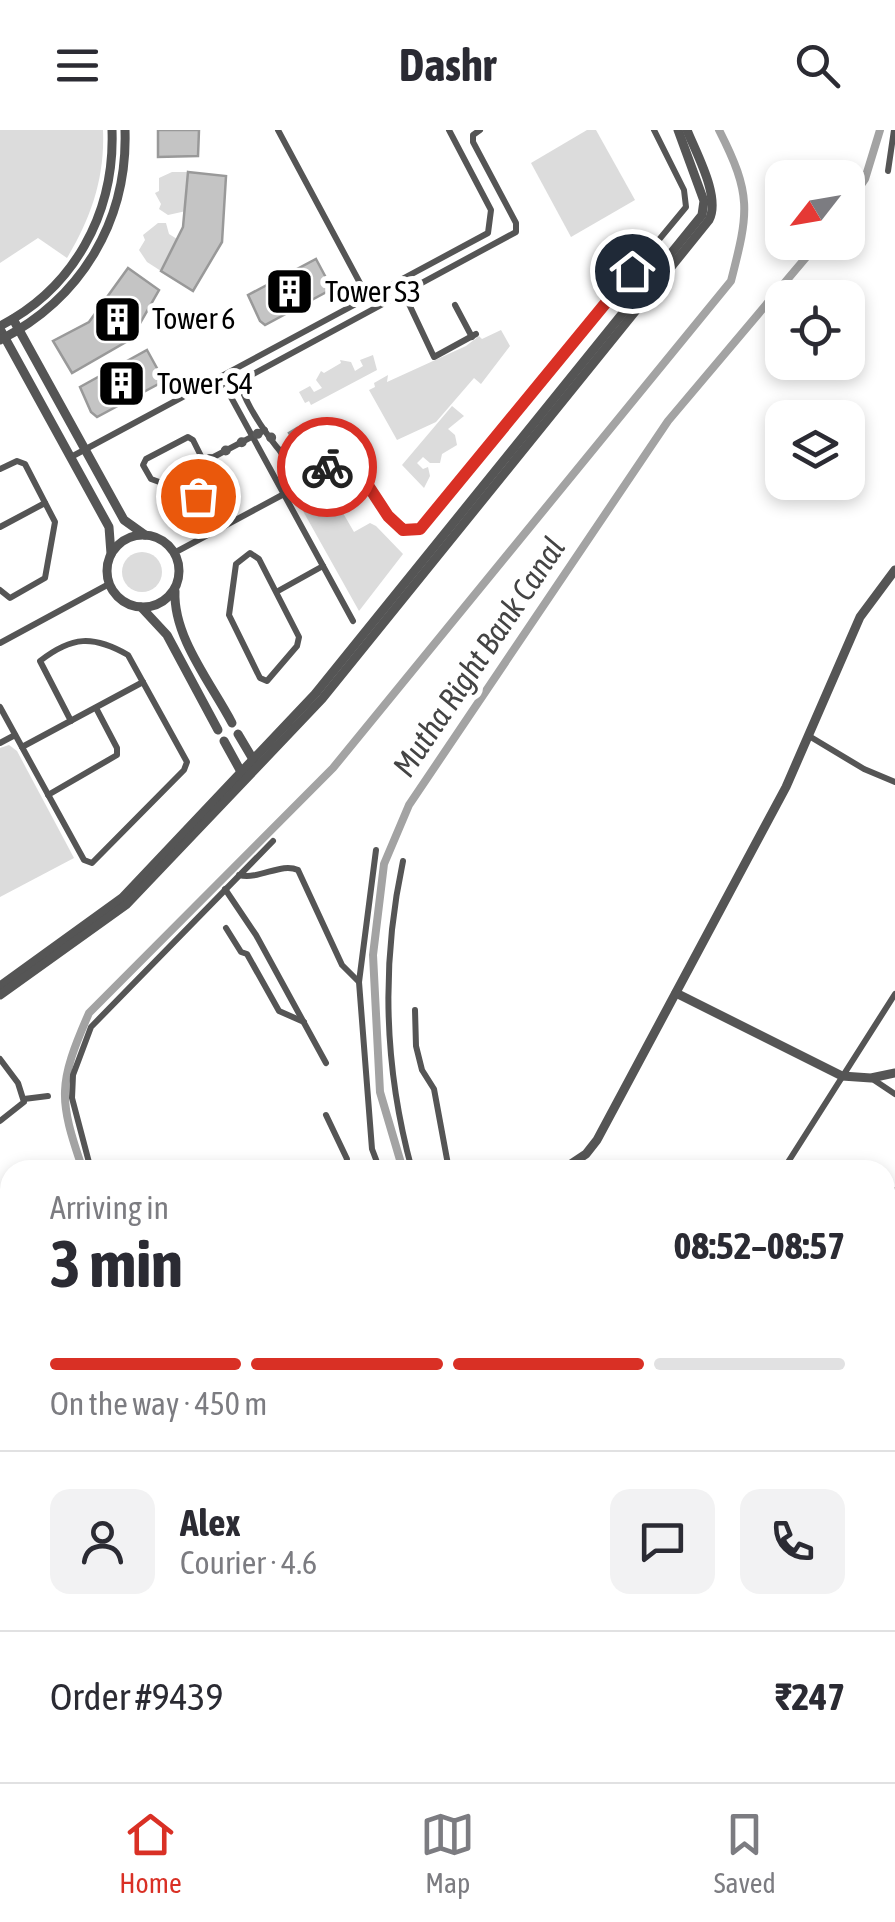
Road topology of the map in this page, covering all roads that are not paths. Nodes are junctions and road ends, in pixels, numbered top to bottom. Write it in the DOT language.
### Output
graph roads {
  1 [pos="112,130"];
  2 [pos="125,130"];
  3 [pos="278,130"];
  4 [pos="450,130"];
  5 [pos="480,130"];
  6 [pos="654,130"];
  7 [pos="678,130"];
  8 [pos="687,130"];
  9 [pos="894,130"];
  10 [pos="888,171"];
  11 [pos="400,280"];
  12 [pos="406,292"];
  13 [pos="368,298"];
  14 [pos="408,302"];
  15 [pos="455,305"];
  16 [pos="13,319"];
  17 [pos="20,330"];
  18 [pos="1,333"];
  19 [pos="220,376"];
  20 [pos="265,430"];
  21 [pos="253,437"];
  22 [pos="85,449"];
  23 [pos="70,457"];
  24 [pos="204,462"];
  25 [pos="0,469"];
  26 [pos="284,494"];
  27 [pos="45,503"];
  28 [pos="0,527"];
  29 [pos="144,535"];
  30 [pos="174,553"];
  31 [pos="110,554"];
  32 [pos="323,566"];
  33 [pos="895,570"];
  34 [pos="109,584"];
  35 [pos="175,588"];
  36 [pos="0,590"];
  37 [pos="278,591"];
  38 [pos="140,608"];
  39 [pos="354,622"];
  40 [pos="0,643"];
  41 [pos="143,682"];
  42 [pos="0,707"];
  43 [pos="96,708"];
  44 [pos="71,721"];
  45 [pos="232,723"];
  46 [pos="218,730"];
  47 [pos="238,734"];
  48 [pos="15,735"];
  49 [pos="809,736"];
  50 [pos="224,741"];
  51 [pos="0,743"];
  52 [pos="22,747"];
  53 [pos="256,766"];
  54 [pos="244,778"];
  55 [pos="895,782"];
  56 [pos="48,795"];
  57 [pos="273,841"];
  58 [pos="376,850"];
  59 [pos="403,860"];
  60 [pos="238,876"];
  61 [pos="225,889"];
  62 [pos="226,928"];
  63 [pos="359,982"];
  64 [pos="0,986"];
  65 [pos="676,992"];
  66 [pos="895,994"];
  67 [pos="0,996"];
  68 [pos="415,1010"];
  69 [pos="305,1023"];
  70 [pos="0,1059"];
  71 [pos="326,1063"];
  72 [pos="895,1073"];
  73 [pos="842,1076"];
  74 [pos="871,1078"];
  75 [pos="895,1094"];
  76 [pos="48,1096"];
  77 [pos="24,1099"];
  78 [pos="326,1115"];
  79 [pos="0,1121"];
  80 [pos="89,1160"];
  81 [pos="347,1160"];
  82 [pos="376,1160"];
  83 [pos="409,1160"];
  84 [pos="447,1160"];
  85 [pos="577,1160"];
  86 [pos="790,1160"];
  1 -- 16 [label="street"];
  2 -- 17 [label="street"];
  3 -- 13 [label="street"];
  4 -- 11 [label="street"];
  5 -- 12 [label="street"];
  6 -- 20 [label="street"];
  7 -- 53 [label="street"];
  8 -- 53 [label="street"];
  9 -- 10 [label="street"];
  11 -- 12 [label="street"];
  11 -- 13 [label="street"];
  12 -- 20 [label="street"];
  13 -- 19 [label="street"];
  14 -- 15 [label="street"];
  16 -- 17 [label="street"];
  16 -- 18 [label="street"];
  17 -- 18 [label="street"];
  17 -- 22 [label="street"];
  18 -- 23 [label="street"];
  19 -- 21 [label="street"];
  19 -- 22 [label="street"];
  20 -- 21 [label="street"];
  21 -- 24 [label="street"];
  21 -- 26 [label="street"];
  22 -- 23 [label="street"];
  22 -- 29 [label="street"];
  23 -- 31 [label="street"];
  24 -- 24 [label="street"];
  25 -- 27 [label="street"];
  26 -- 30 [label="street"];
  26 -- 32 [label="street"];
  27 -- 28 [label="street"];
  27 -- 36 [label="street"];
  29 -- 30 [label="street"];
  29 -- 31 [label="street"];
  30 -- 35 [label="street"];
  31 -- 34 [label="street"];
  32 -- 37 [label="street"];
  32 -- 39 [label="street"];
  33 -- 49 [label="street"];
  34 -- 38 [label="street"];
  34 -- 40 [label="street"];
  35 -- 38 [label="street"];
  35 -- 45 [label="street"];
  37 -- 37 [label="street"];
  38 -- 46 [label="street"];
  41 -- 43 [label="street"];
  41 -- 44 [label="street"];
  41 -- 56 [label="street"];
  42 -- 48 [label="street"];
  43 -- 44 [label="street"];
  43 -- 56 [label="street"];
  44 -- 52 [label="street"];
  47 -- 53 [label="street"];
  48 -- 51 [label="street"];
  48 -- 52 [label="street"];
  49 -- 55 [label="street"];
  49 -- 65 [label="street"];
  50 -- 54 [label="street"];
  52 -- 56 [label="street"];
  53 -- 54 [label="street"];
  54 -- 64 [label="street"];
  54 -- 67 [label="street"];
  57 -- 60 [label="street"];
  58 -- 63 [label="street"];
  59 -- 83 [label="street"];
  60 -- 61 [label="street"];
  60 -- 63 [label="street"];
  61 -- 69 [label="street"];
  61 -- 80 [label="street"];
  62 -- 69 [label="street"];
  63 -- 82 [label="street"];
  65 -- 73 [label="street"];
  65 -- 85 [label="street"];
  66 -- 73 [label="street"];
  68 -- 84 [label="street"];
  69 -- 71 [label="street"];
  70 -- 77 [label="street"];
  72 -- 74 [label="street"];
  73 -- 74 [label="street"];
  73 -- 86 [label="street"];
  74 -- 75 [label="street"];
  76 -- 77 [label="street"];
  77 -- 79 [label="street"];
  78 -- 81 [label="street"];
}
